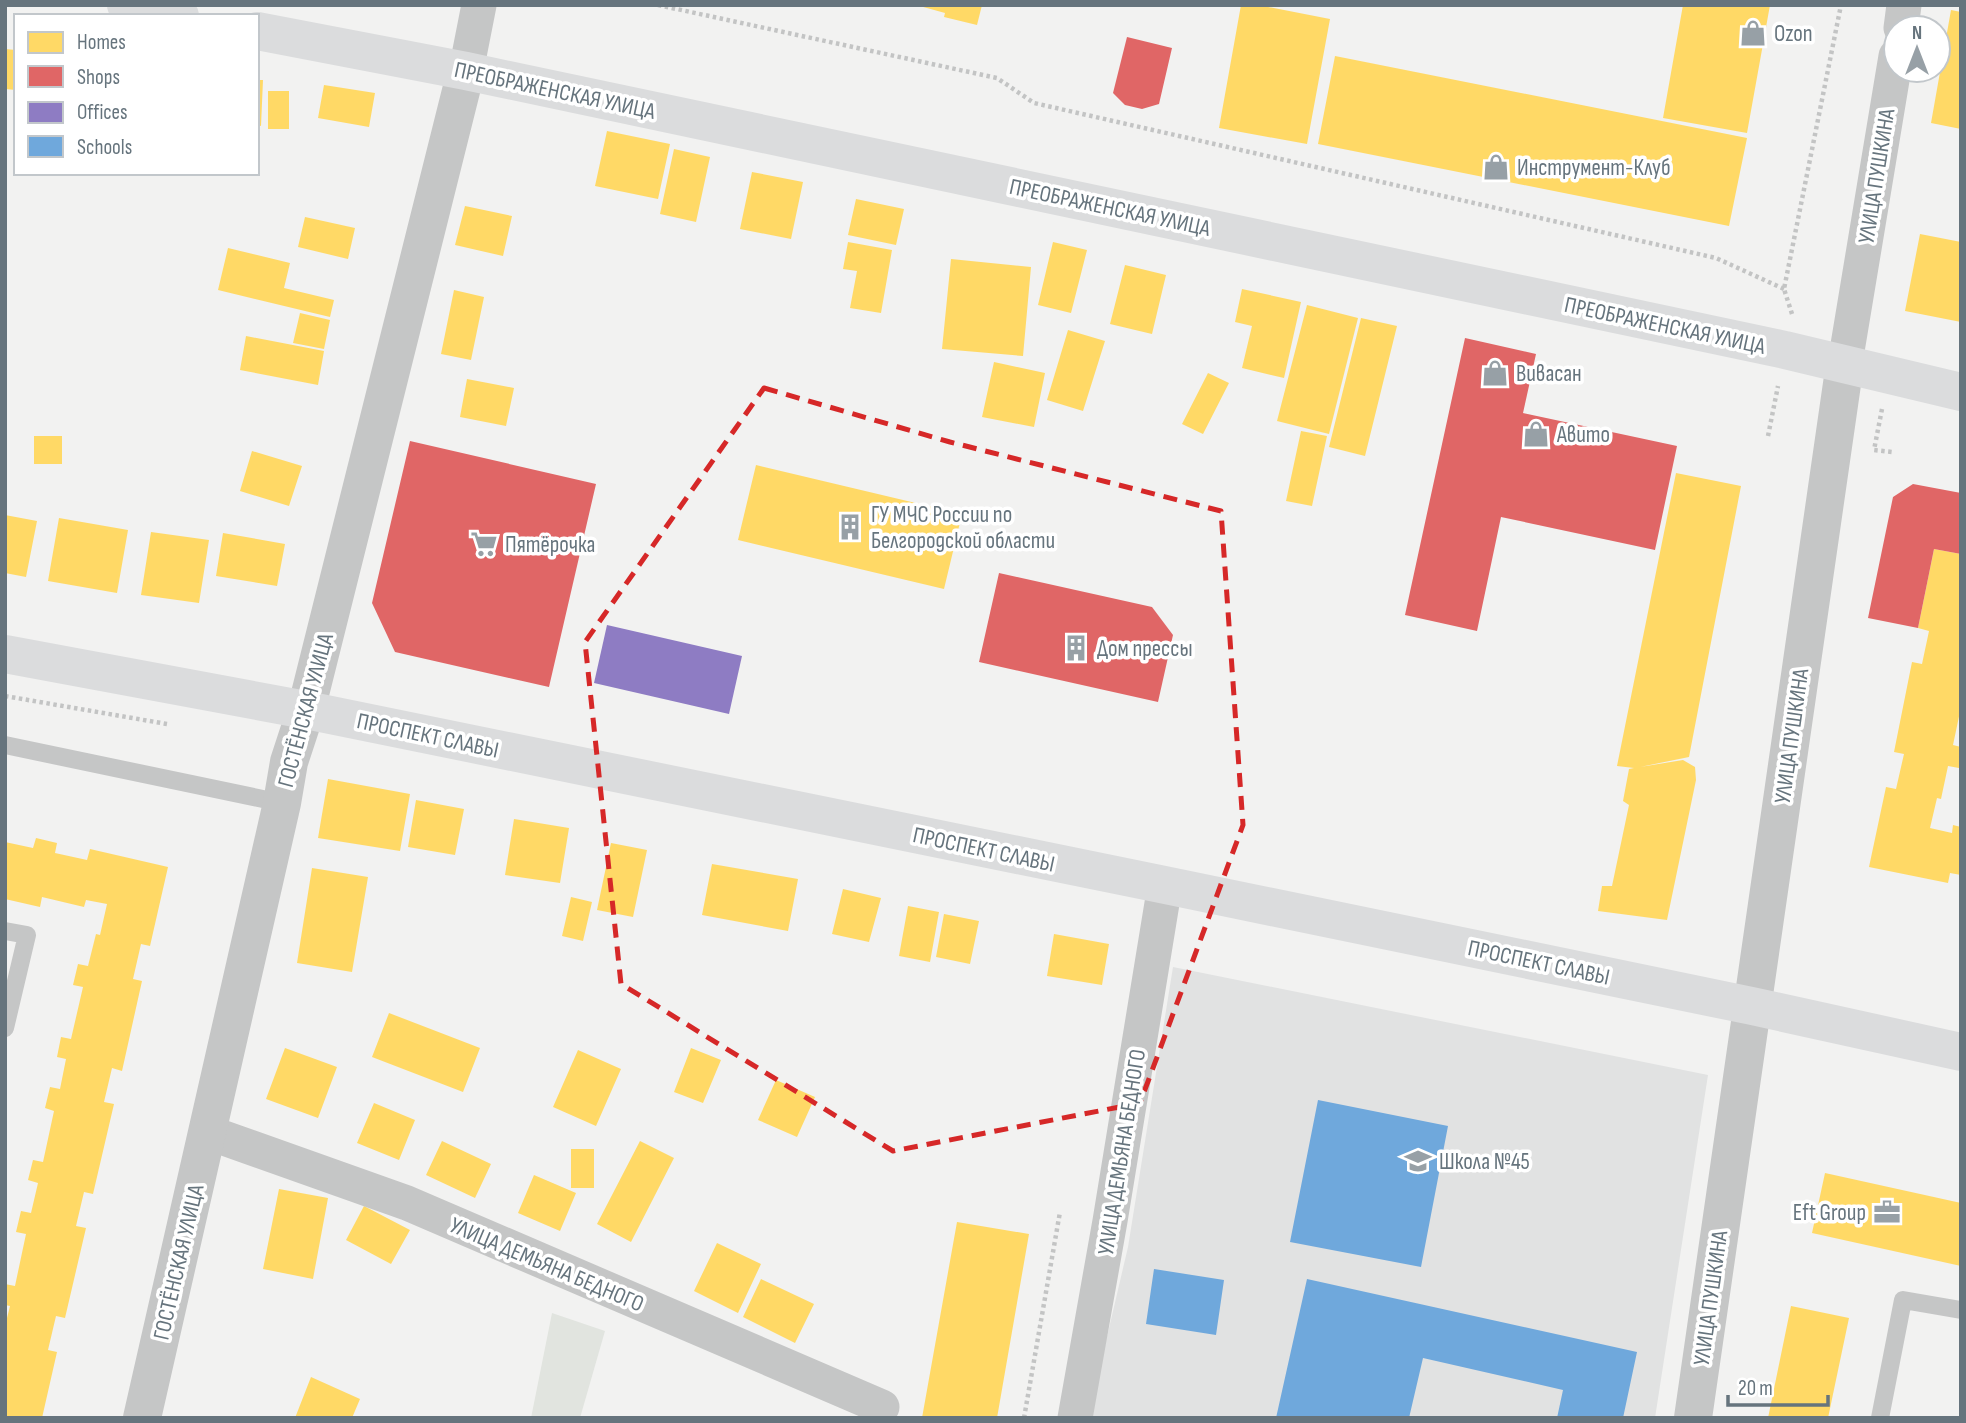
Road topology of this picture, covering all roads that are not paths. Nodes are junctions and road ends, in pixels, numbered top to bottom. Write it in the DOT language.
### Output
graph roads {
  1 [pos="126,5"];
  2 [pos="479,5"];
  3 [pos="170,14"];
  4 [pos="259,31"];
  5 [pos="466,71"];
  6 [pos="1891,84"];
  7 [pos="1845,363"];
  8 [pos="1961,392"];
  9 [pos="5,654"];
  10 [pos="306,710"];
  11 [pos="5,745"];
  12 [pos="282,803"];
  13 [pos="1165,885"];
  14 [pos="5,931"];
  15 [pos="1752,1006"];
  16 [pos="5,1028"];
  17 [pos="1961,1052"];
  18 [pos="207,1132"];
  19 [pos="1961,1310"];
  20 [pos="882,1408"];
  21 [pos="142,1418"];
  22 [pos="1075,1418"];
  23 [pos="1693,1418"];
  24 [pos="1881,1418"];
  1 -- 3 [label="main road"];
  2 -- 5 [label="street, ГОСТЁНСКАЯ УЛИЦА"];
  4 -- 5 [label="main road, ПРЕОБРАЖЕНСКАЯ УЛИЦА"];
  5 -- 7 [label="main road, ПРЕОБРАЖЕНСКАЯ УЛИЦА"];
  5 -- 10 [label="street, ГОСТЁНСКАЯ УЛИЦА"];
  6 -- 7 [label="street, УЛИЦА ПУШКИНА"];
  7 -- 8 [label="main road, ПРЕОБРАЖЕНСКАЯ УЛИЦА"];
  7 -- 15 [label="street, УЛИЦА ПУШКИНА"];
  9 -- 10 [label="main road, ПРОСПЕКТ СЛАВЫ"];
  10 -- 12 [label="street, ГОСТЁНСКАЯ УЛИЦА"];
  10 -- 13 [label="main road, ПРОСПЕКТ СЛАВЫ"];
  11 -- 12 [label="lane"];
  12 -- 18 [label="street, ГОСТЁНСКАЯ УЛИЦА"];
  13 -- 15 [label="main road, ПРОСПЕКТ СЛАВЫ"];
  13 -- 22 [label="street, УЛИЦА ДЕМЬЯНА БЕДНОГО"];
  14 -- 16 [label="lane"];
  15 -- 17 [label="main road, ПРОСПЕКТ СЛАВЫ"];
  15 -- 23 [label="street, УЛИЦА ПУШКИНА"];
  18 -- 20 [label="street, УЛИЦА ДЕМЬЯНА БЕДНОГО"];
  18 -- 21 [label="street, ГОСТЁНСКАЯ УЛИЦА"];
  19 -- 24 [label="lane"];
}
